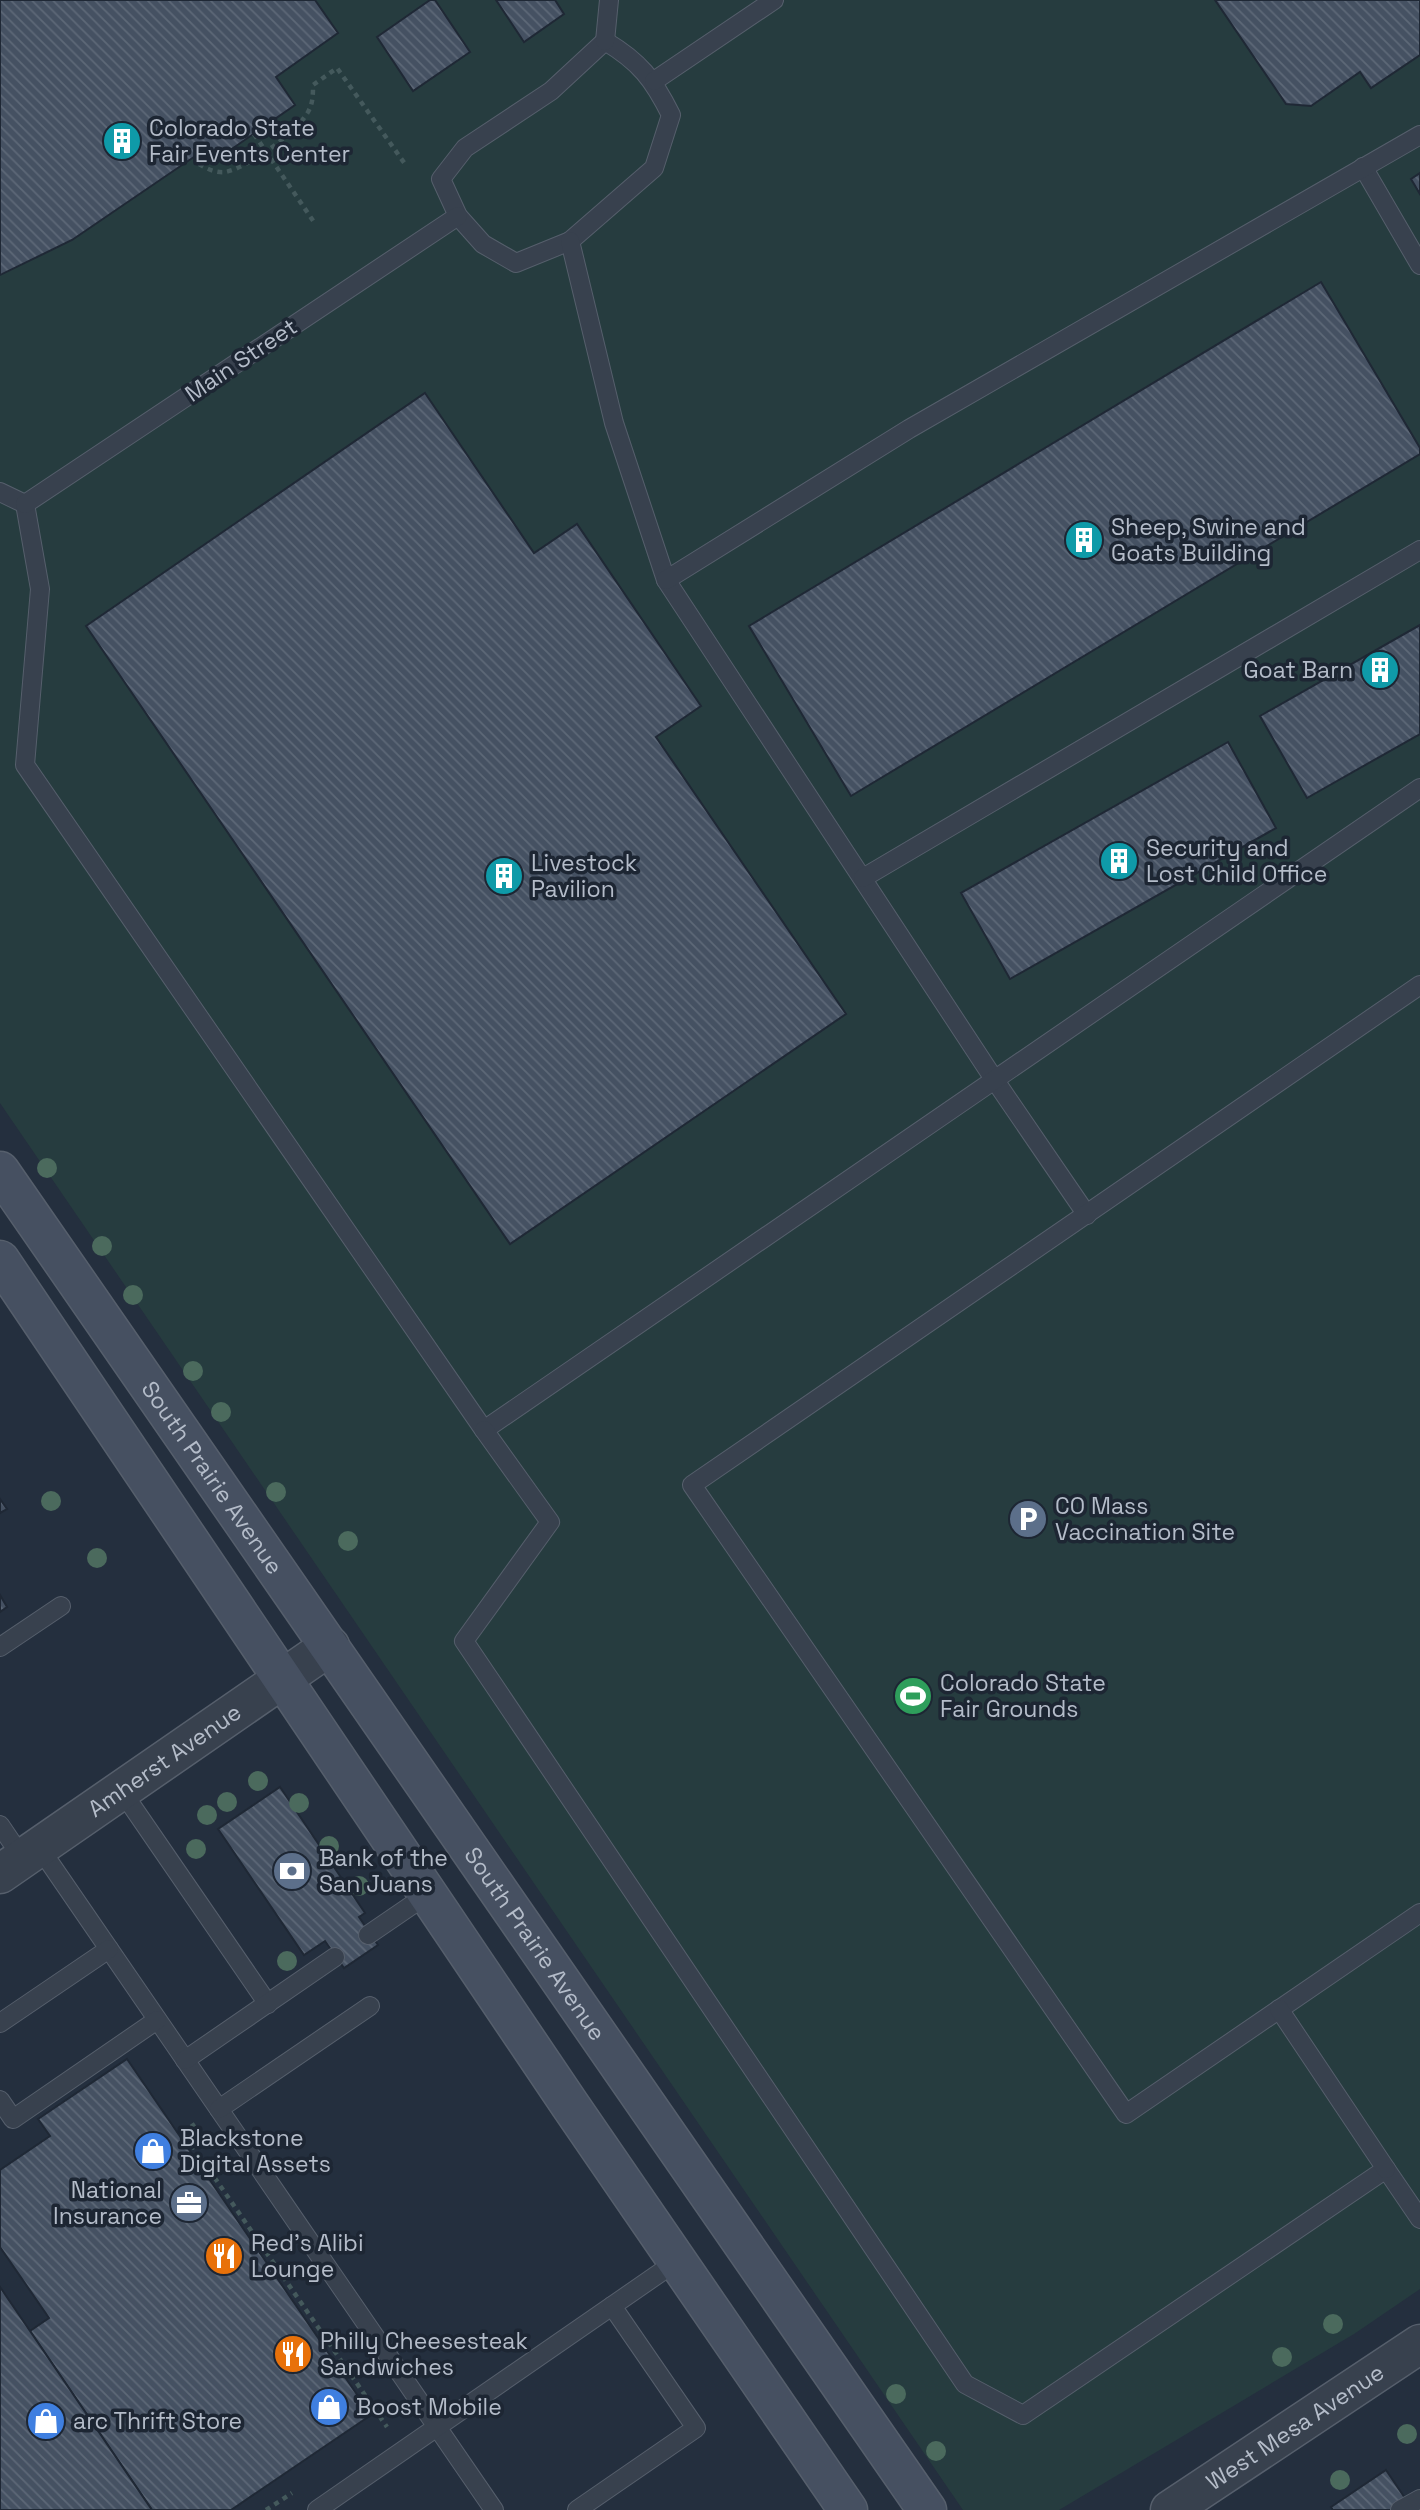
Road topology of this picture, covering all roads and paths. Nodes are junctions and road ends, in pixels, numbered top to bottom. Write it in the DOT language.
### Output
graph roads {
  1 [pos="609,0"];
  2 [pos="774,0"];
  3 [pos="605,41"];
  4 [pos="654,81"];
  5 [pos="254,134"];
  6 [pos="1420,135"];
  7 [pos="266,151"];
  8 [pos="200,164"];
  9 [pos="405,164"];
  10 [pos="1363,167"];
  11 [pos="458,216"];
  12 [pos="316,225"];
  13 [pos="570,241"];
  14 [pos="1420,265"];
  15 [pos="0,492"];
  16 [pos="25,504"];
  17 [pos="1420,550"];
  18 [pos="666,580"];
  19 [pos="1420,788"];
  20 [pos="863,878"];
  21 [pos="1420,985"];
  22 [pos="994,1079"];
  23 [pos="0,1171"];
  24 [pos="1087,1214"];
  25 [pos="0,1260"];
  26 [pos="484,1430"];
  27 [pos="61,1606"];
  28 [pos="330,1646"];
  29 [pos="0,1647"];
  30 [pos="282,1679"];
  31 [pos="121,1790"];
  32 [pos="0,1825"];
  33 [pos="21,1860"];
  34 [pos="428,1894"];
  35 [pos="1420,1913"];
  36 [pos="368,1935"];
  37 [pos="109,1949"];
  38 [pos="335,1957"];
  39 [pos="268,2004"];
  40 [pos="370,2006"];
  41 [pos="1279,2009"];
  42 [pos="157,2020"];
  43 [pos="0,2023"];
  44 [pos="185,2060"];
  45 [pos="0,2100"];
  46 [pos="219,2109"];
  47 [pos="183,2132"];
  48 [pos="1386,2169"];
  49 [pos="1420,2219"];
  50 [pos="677,2261"];
  51 [pos="611,2306"];
  52 [pos="1420,2344"];
  53 [pos="437,2427"];
  54 [pos="404,2450"];
  55 [pos="297,2489"];
  56 [pos="1420,2499"];
  57 [pos="267,2510"];
  58 [pos="317,2510"];
  59 [pos="494,2510"];
  60 [pos="577,2510"];
  61 [pos="848,2510"];
  62 [pos="928,2510"];
  63 [pos="1170,2510"];
  64 [pos="1400,2510"];
  1 -- 3 [label="lane"];
  2 -- 4 [label="lane"];
  3 -- 4 [label="lane"];
  3 -- 11 [label="lane"];
  4 -- 13 [label="lane"];
  5 -- 7 [label="path"];
  6 -- 10 [label="lane"];
  7 -- 8 [label="path"];
  7 -- 9 [label="path"];
  7 -- 12 [label="path"];
  10 -- 14 [label="lane"];
  10 -- 18 [label="lane"];
  11 -- 13 [label="lane"];
  11 -- 16 [label="lane, Main Street"];
  13 -- 18 [label="lane"];
  15 -- 16 [label="lane"];
  16 -- 26 [label="lane"];
  17 -- 20 [label="lane"];
  18 -- 20 [label="lane"];
  19 -- 22 [label="lane"];
  20 -- 22 [label="lane"];
  21 -- 24 [label="lane"];
  22 -- 24 [label="lane"];
  22 -- 26 [label="lane"];
  23 -- 28 [label="main road, South Prairie Avenue"];
  24 -- 41 [label="lane"];
  25 -- 30 [label="main road"];
  26 -- 48 [label="lane"];
  27 -- 29 [label="lane"];
  28 -- 30 [label="street, Amherst Avenue"];
  28 -- 62 [label="main road, South Prairie Avenue"];
  30 -- 31 [label="street, Amherst Avenue"];
  30 -- 34 [label="main road"];
  31 -- 33 [label="street, Amherst Avenue"];
  31 -- 39 [label="lane"];
  32 -- 33 [label="lane"];
  33 -- 37 [label="lane"];
  34 -- 36 [label="lane"];
  34 -- 50 [label="main road"];
  35 -- 41 [label="lane"];
  37 -- 42 [label="lane"];
  37 -- 43 [label="lane"];
  38 -- 39 [label="lane"];
  39 -- 44 [label="lane"];
  40 -- 46 [label="lane"];
  41 -- 48 [label="lane"];
  42 -- 44 [label="lane"];
  42 -- 45 [label="lane"];
  44 -- 46 [label="lane"];
  46 -- 53 [label="lane"];
  47 -- 54 [label="path"];
  48 -- 49 [label="lane"];
  50 -- 51 [label="lane"];
  50 -- 61 [label="main road"];
  51 -- 53 [label="lane"];
  51 -- 60 [label="lane"];
  52 -- 63 [label="street, West Mesa Avenue"];
  53 -- 54 [label="lane"];
  53 -- 59 [label="lane"];
  54 -- 58 [label="lane"];
  55 -- 57 [label="path"];
  56 -- 64 [label="lane"];
}
